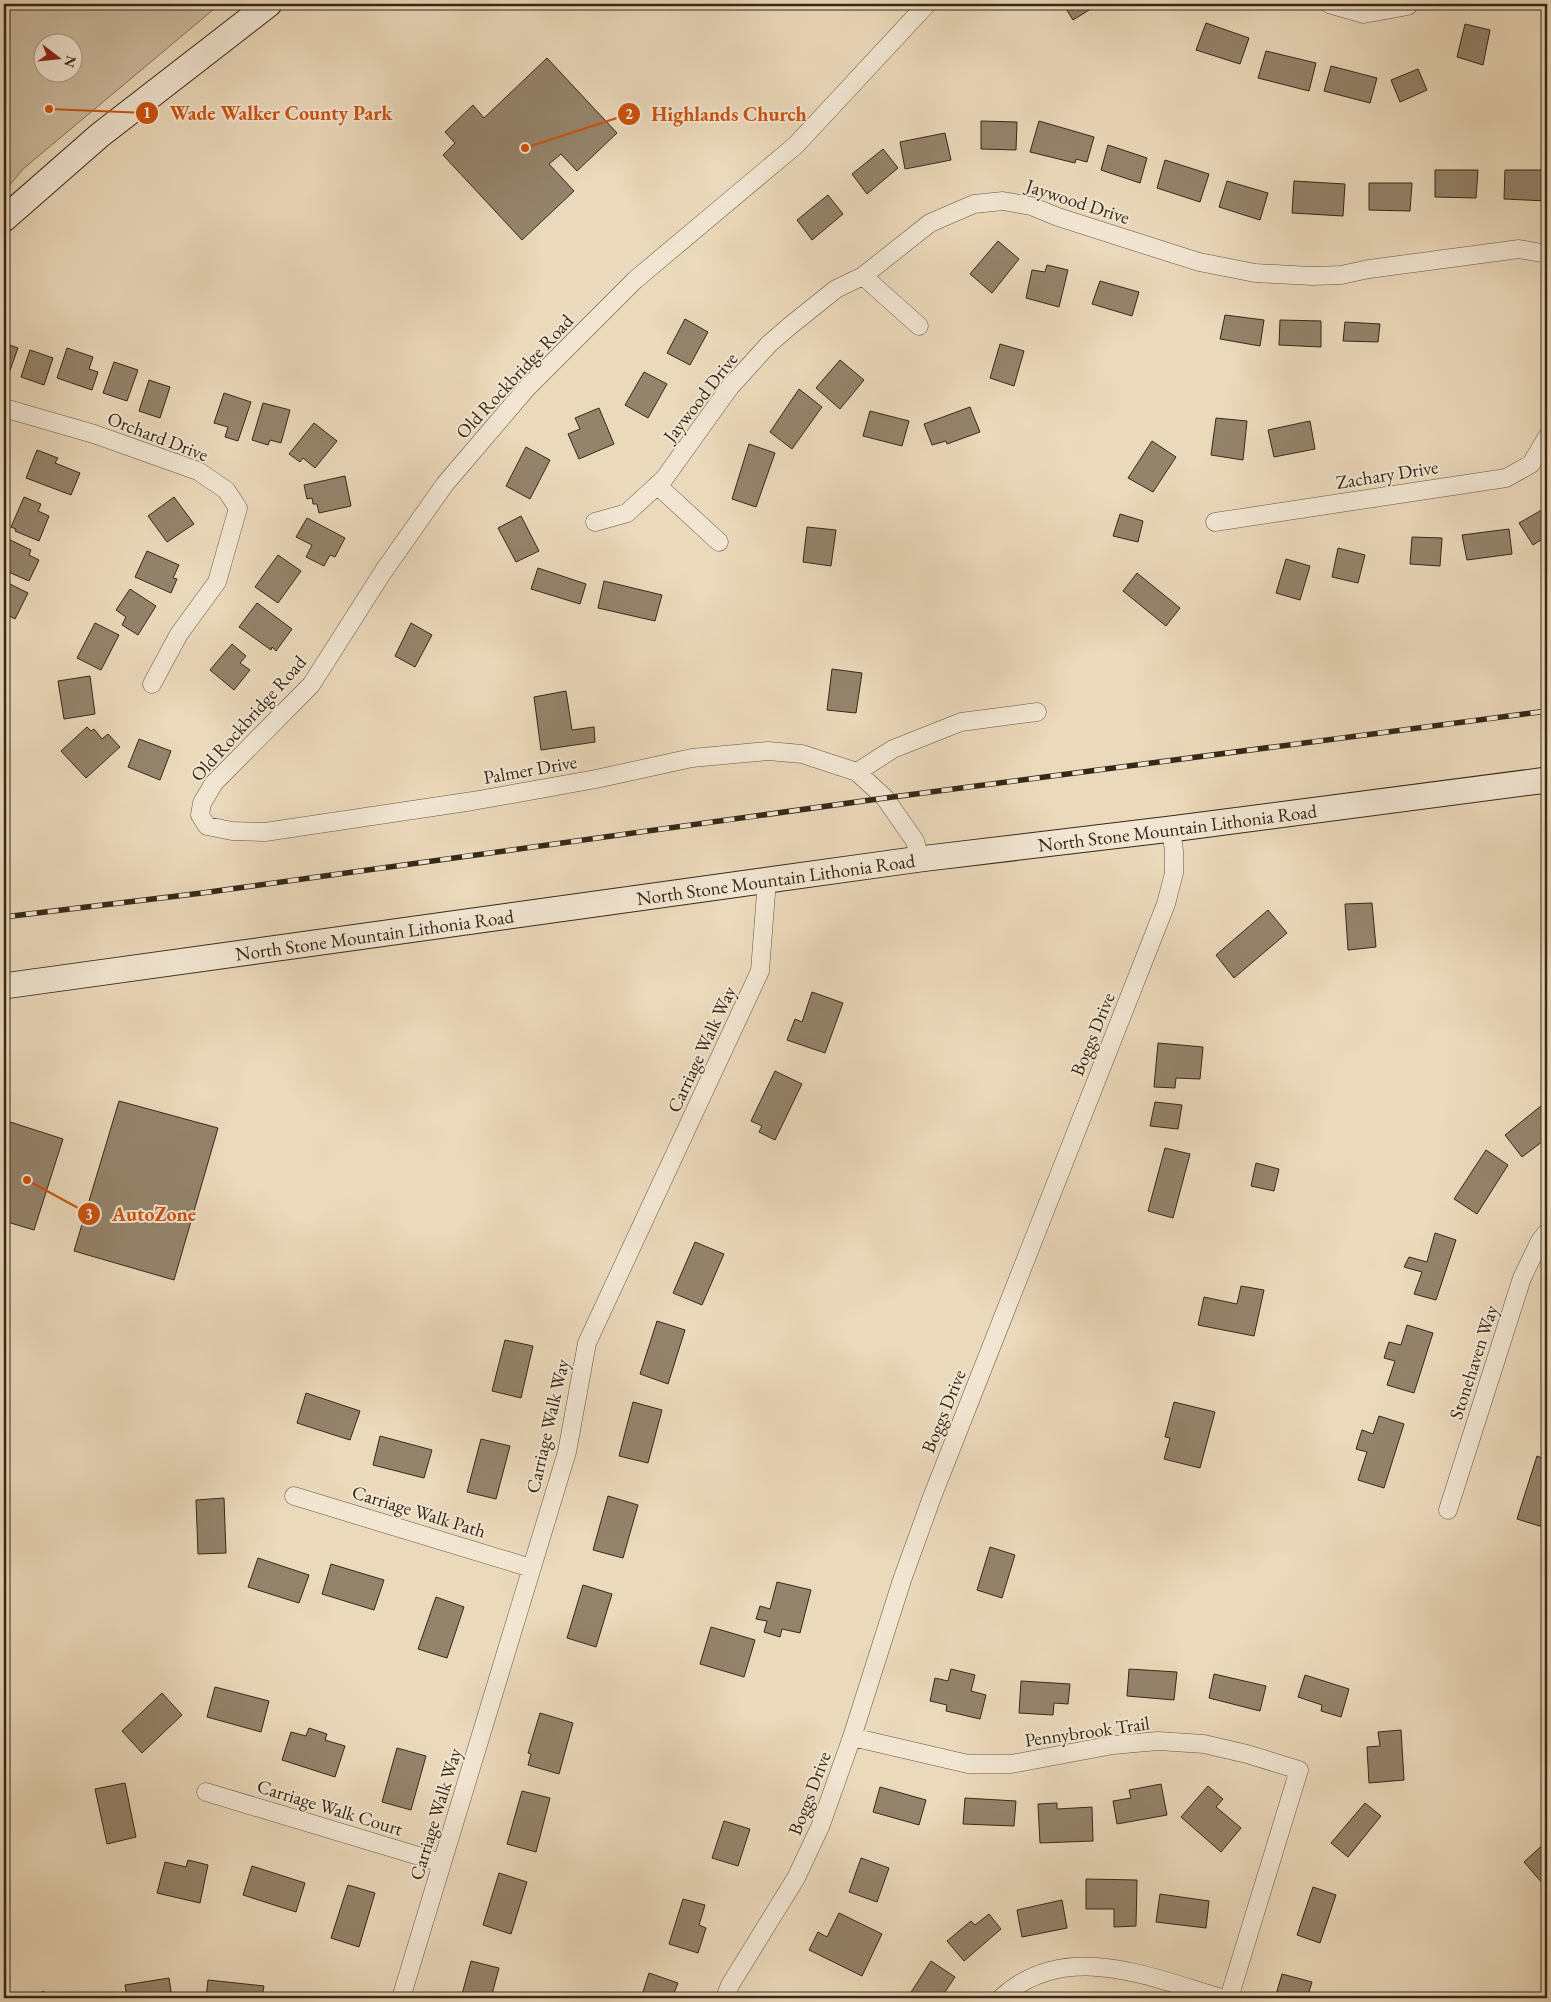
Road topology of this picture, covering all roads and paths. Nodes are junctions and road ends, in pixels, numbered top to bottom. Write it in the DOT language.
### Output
graph roads {
  1 [pos="269,4"];
  2 [pos="927,4"];
  3 [pos="1330,4"];
  4 [pos="1408,6"];
  5 [pos="4,219"];
  6 [pos="1547,254"];
  7 [pos="863,276"];
  8 [pos="919,326"];
  9 [pos="5,413"];
  10 [pos="1547,437"];
  11 [pos="657,485"];
  12 [pos="595,522"];
  13 [pos="1216,522"];
  14 [pos="719,542"];
  15 [pos="152,684"];
  16 [pos="1037,712"];
  17 [pos="857,772"];
  18 [pos="1547,780"];
  19 [pos="207,826"];
  20 [pos="1171,829"];
  21 [pos="920,859"];
  22 [pos="767,880"];
  23 [pos="4,986"];
  24 [pos="1547,1232"];
  25 [pos="294,1496"];
  26 [pos="1448,1510"];
  27 [pos="531,1568"];
  28 [pos="852,1737"];
  29 [pos="206,1792"];
  30 [pos="442,1863"];
  31 [pos="401,1998"];
  32 [pos="725,1998"];
  33 [pos="1001,1998"];
  34 [pos="1221,1998"];
  35 [pos="1229,1998"];
  1 -- 5 [label="main road"];
  2 -- 19 [label="street, Old Rockbridge Road"];
  3 -- 4 [label="street"];
  6 -- 7 [label="street, Jaywood Drive"];
  7 -- 8 [label="street"];
  7 -- 11 [label="street, Jaywood Drive"];
  9 -- 15 [label="street, Orchard Drive"];
  10 -- 13 [label="street, Zachary Drive"];
  11 -- 12 [label="street, Jaywood Drive"];
  11 -- 14 [label="street"];
  16 -- 17 [label="street"];
  17 -- 19 [label="street, Palmer Drive"];
  17 -- 21 [label="street, Palmer Drive"];
  18 -- 20 [label="main road, North Stone Mountain Lithonia Road"];
  20 -- 21 [label="main road, North Stone Mountain Lithonia Road"];
  20 -- 28 [label="street, Boggs Drive"];
  21 -- 22 [label="main road, North Stone Mountain Lithonia Road"];
  22 -- 23 [label="main road, North Stone Mountain Lithonia Road"];
  22 -- 27 [label="street, Carriage Walk Way"];
  24 -- 26 [label="street, Stonehaven Way"];
  25 -- 27 [label="street, Carriage Walk Path"];
  27 -- 30 [label="street, Carriage Walk Way"];
  28 -- 32 [label="street, Boggs Drive"];
  28 -- 35 [label="street, Pennybrook Trail"];
  29 -- 30 [label="street, Carriage Walk Court"];
  30 -- 31 [label="street, Carriage Walk Way"];
  33 -- 34 [label="street"];
}
